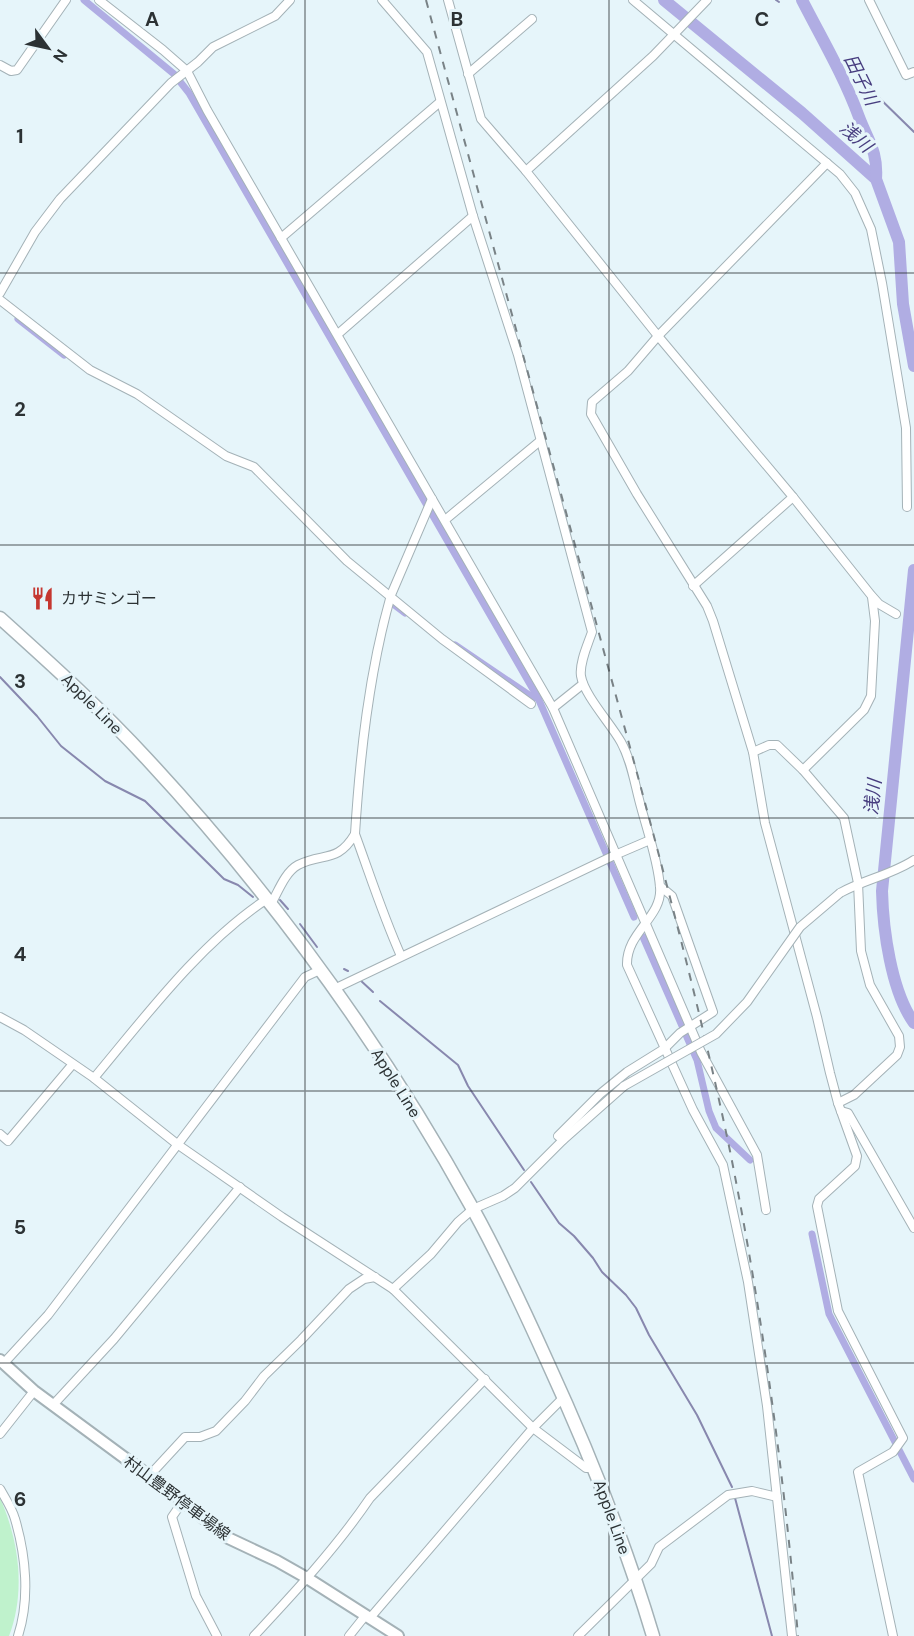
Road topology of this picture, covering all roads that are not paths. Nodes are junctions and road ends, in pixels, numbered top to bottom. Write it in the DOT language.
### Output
graph roads {
  1 [pos="66,0"];
  2 [pos="99,0"];
  3 [pos="290,0"];
  4 [pos="382,0"];
  5 [pos="448,0"];
  6 [pos="633,0"];
  7 [pos="707,0"];
  8 [pos="869,0"];
  9 [pos="532,19"];
  10 [pos="674,34"];
  11 [pos="0,65"];
  12 [pos="914,72"];
  13 [pos="468,74"];
  14 [pos="180,75"];
  15 [pos="440,102"];
  16 [pos="827,163"];
  17 [pos="526,171"];
  18 [pos="472,216"];
  19 [pos="281,238"];
  20 [pos="0,293"];
  21 [pos="0,300"];
  22 [pos="338,334"];
  23 [pos="658,336"];
  24 [pos="540,441"];
  25 [pos="909,472"];
  26 [pos="793,497"];
  27 [pos="431,501"];
  28 [pos="907,507"];
  29 [pos="445,520"];
  30 [pos="693,586"];
  31 [pos="391,595"];
  32 [pos="871,595"];
  33 [pos="896,614"];
  34 [pos="0,618"];
  35 [pos="583,684"];
  36 [pos="531,704"];
  37 [pos="553,708"];
  38 [pos="753,752"];
  39 [pos="803,770"];
  40 [pos="355,834"];
  41 [pos="650,840"];
  42 [pos="614,856"];
  43 [pos="914,860"];
  44 [pos="858,883"];
  45 [pos="660,886"];
  46 [pos="269,902"];
  47 [pos="644,924"];
  48 [pos="401,956"];
  49 [pos="320,970"];
  50 [pos="334,989"];
  51 [pos="0,1017"];
  52 [pos="686,1030"];
  53 [pos="664,1049"];
  54 [pos="72,1065"];
  55 [pos="94,1078"];
  56 [pos="839,1107"];
  57 [pos="0,1134"];
  58 [pos="563,1140"];
  59 [pos="177,1144"];
  60 [pos="240,1187"];
  61 [pos="473,1209"];
  62 [pos="766,1210"];
  63 [pos="914,1228"];
  64 [pos="375,1277"];
  65 [pos="393,1289"];
  66 [pos="2,1361"];
  67 [pos="485,1379"];
  68 [pos="34,1391"];
  69 [pos="564,1397"];
  70 [pos="53,1405"];
  71 [pos="533,1428"];
  72 [pos="0,1434"];
  73 [pos="594,1468"];
  74 [pos="149,1476"];
  75 [pos="0,1489"];
  76 [pos="777,1497"];
  77 [pos="183,1501"];
  78 [pos="307,1578"];
  79 [pos="636,1580"];
  80 [pos="368,1617"];
  81 [pos="18,1636"];
  82 [pos="217,1636"];
  83 [pos="254,1636"];
  84 [pos="349,1636"];
  85 [pos="398,1636"];
  86 [pos="579,1636"];
  87 [pos="653,1636"];
  88 [pos="792,1636"];
  89 [pos="893,1636"];
  1 -- 11 [label="street"];
  2 -- 14 [label="street"];
  3 -- 14 [label="street"];
  4 -- 15 [label="street"];
  5 -- 13 [label="street"];
  6 -- 10 [label="street"];
  7 -- 10 [label="street"];
  8 -- 12 [label="street"];
  9 -- 13 [label="street"];
  10 -- 16 [label="street"];
  10 -- 17 [label="street"];
  13 -- 17 [label="street"];
  14 -- 19 [label="street"];
  14 -- 20 [label="street"];
  15 -- 18 [label="street"];
  15 -- 19 [label="street"];
  16 -- 23 [label="street"];
  16 -- 25 [label="street"];
  17 -- 23 [label="street"];
  18 -- 22 [label="street"];
  18 -- 24 [label="street"];
  19 -- 22 [label="street"];
  21 -- 31 [label="street"];
  22 -- 27 [label="street"];
  23 -- 26 [label="street"];
  23 -- 30 [label="street"];
  24 -- 29 [label="street"];
  24 -- 35 [label="street"];
  25 -- 28 [label="street"];
  26 -- 30 [label="street"];
  26 -- 32 [label="street"];
  27 -- 29 [label="street"];
  27 -- 31 [label="street"];
  29 -- 37 [label="street"];
  30 -- 38 [label="street"];
  31 -- 36 [label="street"];
  31 -- 40 [label="street"];
  32 -- 33 [label="street"];
  32 -- 39 [label="street"];
  34 -- 46 [label="highway, Apple Line"];
  35 -- 37 [label="street"];
  35 -- 41 [label="street"];
  37 -- 42 [label="street"];
  38 -- 39 [label="street"];
  38 -- 56 [label="street"];
  39 -- 44 [label="street"];
  40 -- 46 [label="street"];
  40 -- 48 [label="street"];
  41 -- 42 [label="street"];
  41 -- 45 [label="street"];
  42 -- 47 [label="street"];
  42 -- 48 [label="street"];
  43 -- 44 [label="street"];
  44 -- 56 [label="street"];
  44 -- 58 [label="street, bridge"];
  45 -- 47 [label="street"];
  45 -- 52 [label="street"];
  46 -- 49 [label="highway, Apple Line"];
  46 -- 55 [label="street"];
  47 -- 52 [label="street"];
  47 -- 53 [label="street"];
  48 -- 50 [label="street"];
  49 -- 50 [label="highway, Apple Line"];
  49 -- 59 [label="street"];
  50 -- 61 [label="highway, Apple Line"];
  51 -- 54 [label="street"];
  52 -- 53 [label="street"];
  52 -- 62 [label="street"];
  53 -- 58 [label="street"];
  53 -- 76 [label="street"];
  54 -- 55 [label="street"];
  54 -- 57 [label="street"];
  55 -- 59 [label="street"];
  56 -- 63 [label="street"];
  56 -- 89 [label="street"];
  58 -- 61 [label="street"];
  59 -- 60 [label="street"];
  59 -- 66 [label="street"];
  60 -- 64 [label="street"];
  60 -- 70 [label="street"];
  61 -- 65 [label="street"];
  61 -- 69 [label="highway, Apple Line"];
  64 -- 65 [label="street"];
  64 -- 74 [label="street"];
  65 -- 67 [label="street"];
  66 -- 68 [label="main road, 村山豊野停車場線"];
  67 -- 71 [label="street"];
  67 -- 78 [label="street"];
  68 -- 70 [label="main road, 村山豊野停車場線"];
  68 -- 72 [label="street"];
  69 -- 71 [label="street"];
  69 -- 73 [label="highway, Apple Line"];
  70 -- 74 [label="main road, 村山豊野停車場線"];
  71 -- 73 [label="street"];
  71 -- 80 [label="street"];
  73 -- 79 [label="highway, Apple Line"];
  74 -- 77 [label="main road, 村山豊野停車場線"];
  75 -- 81 [label="street"];
  76 -- 79 [label="street"];
  76 -- 88 [label="street"];
  77 -- 78 [label="main road, 村山豊野停車場線"];
  77 -- 82 [label="street"];
  78 -- 80 [label="main road, 村山豊野停車場線"];
  78 -- 83 [label="street"];
  79 -- 86 [label="street"];
  79 -- 87 [label="highway, Apple Line"];
  80 -- 84 [label="street"];
  80 -- 85 [label="main road, 村山豊野停車場線"];
}
